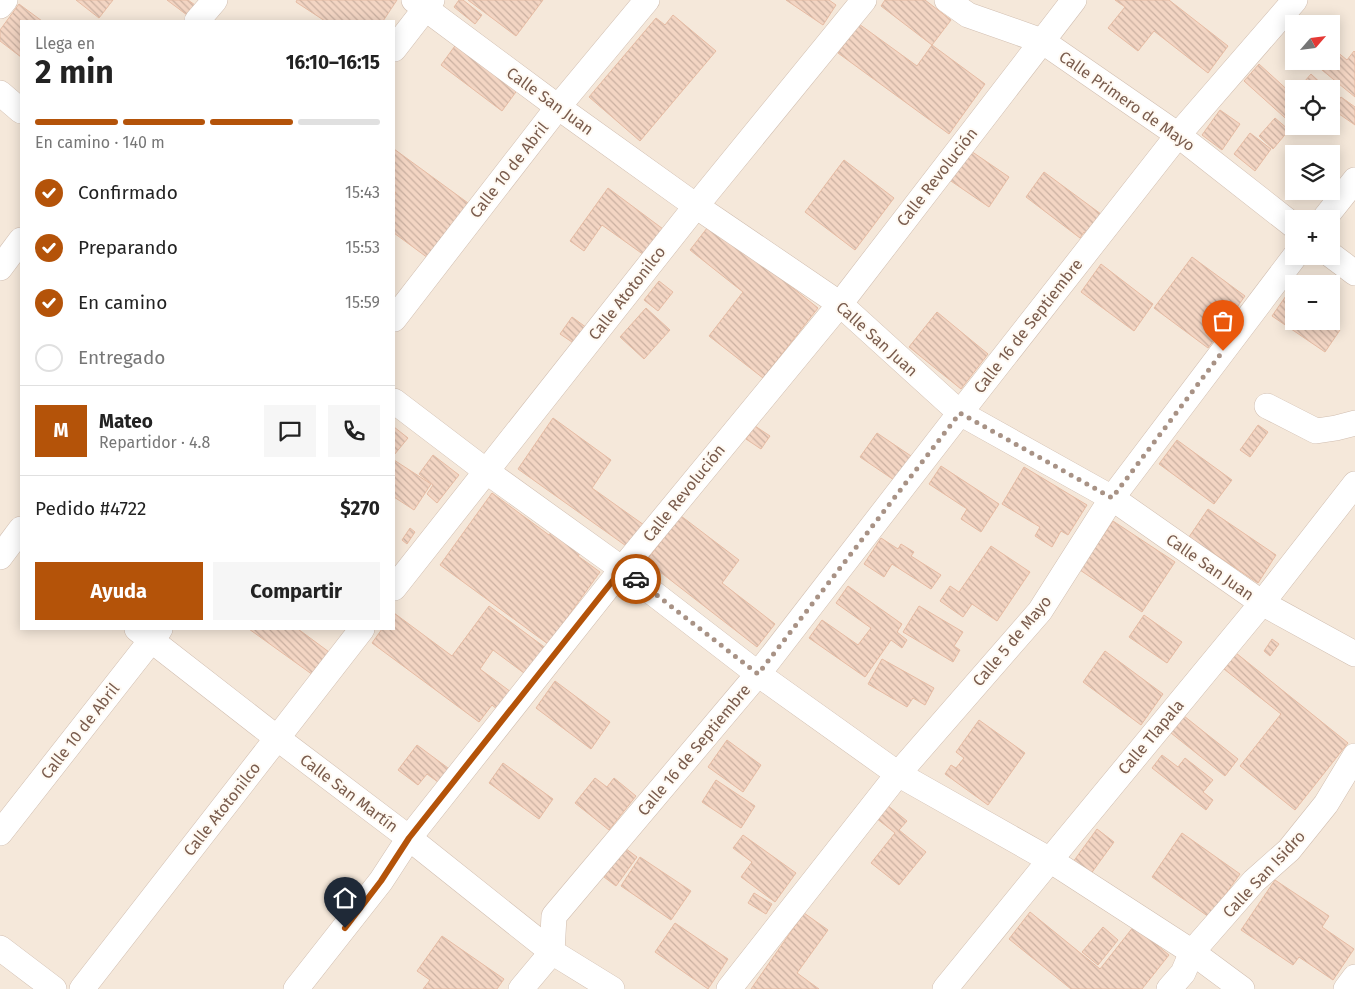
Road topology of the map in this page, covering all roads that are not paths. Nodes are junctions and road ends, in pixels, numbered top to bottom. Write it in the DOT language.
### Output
graph roads {
  1 [pos="5,0"];
  2 [pos="215,0"];
  3 [pos="647,0"];
  4 [pos="864,0"];
  5 [pos="947,0"];
  6 [pos="1074,0"];
  7 [pos="1295,0"];
  8 [pos="424,3"];
  9 [pos="0,6"];
  10 [pos="199,20"];
  11 [pos="1042,41"];
  12 [pos="395,46"];
  13 [pos="0,93"];
  14 [pos="558,107"];
  15 [pos="20,110"];
  16 [pos="1178,135"];
  17 [pos="1355,180"];
  18 [pos="696,206"];
  19 [pos="1331,210"];
  20 [pos="1285,219"];
  21 [pos="20,241"];
  22 [pos="1340,262"];
  23 [pos="1288,265"];
  24 [pos="0,268"];
  25 [pos="1355,273"];
  26 [pos="840,304"];
  27 [pos="395,318"];
  28 [pos="395,402"];
  29 [pos="1267,406"];
  30 [pos="960,413"];
  31 [pos="1355,423"];
  32 [pos="486,471"];
  33 [pos="1355,484"];
  34 [pos="1112,498"];
  35 [pos="622,569"];
  36 [pos="395,587"];
  37 [pos="1262,603"];
  38 [pos="361,630"];
  39 [pos="150,632"];
  40 [pos="1355,654"];
  41 [pos="758,674"];
  42 [pos="277,738"];
  43 [pos="1355,756"];
  44 [pos="898,774"];
  45 [pos="0,833"];
  46 [pos="409,838"];
  47 [pos="1050,860"];
  48 [pos="0,948"];
  49 [pos="552,952"];
  50 [pos="1192,952"];
  51 [pos="1355,977"];
  52 [pos="54,989"];
  53 [pos="82,989"];
  54 [pos="296,989"];
  55 [pos="521,989"];
  56 [pos="612,989"];
  57 [pos="729,989"];
  58 [pos="945,989"];
  59 [pos="1169,989"];
  60 [pos="1242,989"];
  61 [pos="1346,989"];
  1 -- 9 [label="street"];
  2 -- 10 [label="street"];
  3 -- 14 [label="street, Calle 10 de Abril"];
  4 -- 18 [label="street, Calle Atotonilco"];
  5 -- 11 [label="street, Calle Primero de Mayo"];
  6 -- 11 [label="street, Calle Revolución"];
  7 -- 16 [label="street, Calle 16 de Septiembre"];
  8 -- 12 [label="street"];
  8 -- 14 [label="street, Calle San Juan"];
  11 -- 16 [label="street, Calle Primero de Mayo"];
  11 -- 26 [label="street, Calle Revolución"];
  13 -- 15 [label="street"];
  14 -- 18 [label="street, Calle San Juan"];
  14 -- 27 [label="street, Calle 10 de Abril"];
  16 -- 20 [label="street, Calle Primero de Mayo"];
  16 -- 30 [label="street, Calle 16 de Septiembre"];
  17 -- 19 [label="street"];
  18 -- 26 [label="street, Calle San Juan"];
  18 -- 32 [label="street, Calle Atotonilco"];
  21 -- 24 [label="street"];
  22 -- 25 [label="street"];
  23 -- 34 [label="street, Calle 5 de Mayo"];
  26 -- 30 [label="street, Calle San Juan"];
  26 -- 35 [label="street, Calle Revolución"];
  28 -- 32 [label="street"];
  29 -- 31 [label="street"];
  30 -- 34 [label="street, Calle San Juan"];
  30 -- 41 [label="street, Calle 16 de Septiembre"];
  32 -- 35 [label="street"];
  32 -- 36 [label="street, Calle Atotonilco"];
  33 -- 37 [label="street, Calle Tlapala"];
  34 -- 37 [label="street, Calle San Juan"];
  34 -- 44 [label="street, Calle 5 de Mayo"];
  35 -- 41 [label="street"];
  35 -- 46 [label="street, Calle Revolución"];
  37 -- 40 [label="street, Calle San Juan"];
  37 -- 47 [label="street, Calle Tlapala"];
  38 -- 42 [label="street, Calle Atotonilco"];
  39 -- 42 [label="street, Calle San Martín"];
  39 -- 45 [label="street, Calle 10 de Abril"];
  41 -- 44 [label="street"];
  41 -- 49 [label="street, Calle 16 de Septiembre"];
  42 -- 46 [label="street, Calle San Martín"];
  42 -- 53 [label="street, Calle Atotonilco"];
  43 -- 50 [label="street, Calle San Isidro"];
  44 -- 47 [label="street"];
  44 -- 57 [label="street, Calle 5 de Mayo"];
  46 -- 49 [label="street, Calle San Martín"];
  46 -- 54 [label="street, Calle Revolución"];
  47 -- 50 [label="street"];
  47 -- 58 [label="street, Calle Tlapala"];
  48 -- 52 [label="street"];
  49 -- 55 [label="street"];
  49 -- 56 [label="street, Calle San Martín"];
  50 -- 59 [label="street, Calle San Isidro"];
  50 -- 60 [label="street"];
  51 -- 61 [label="street"];
}
